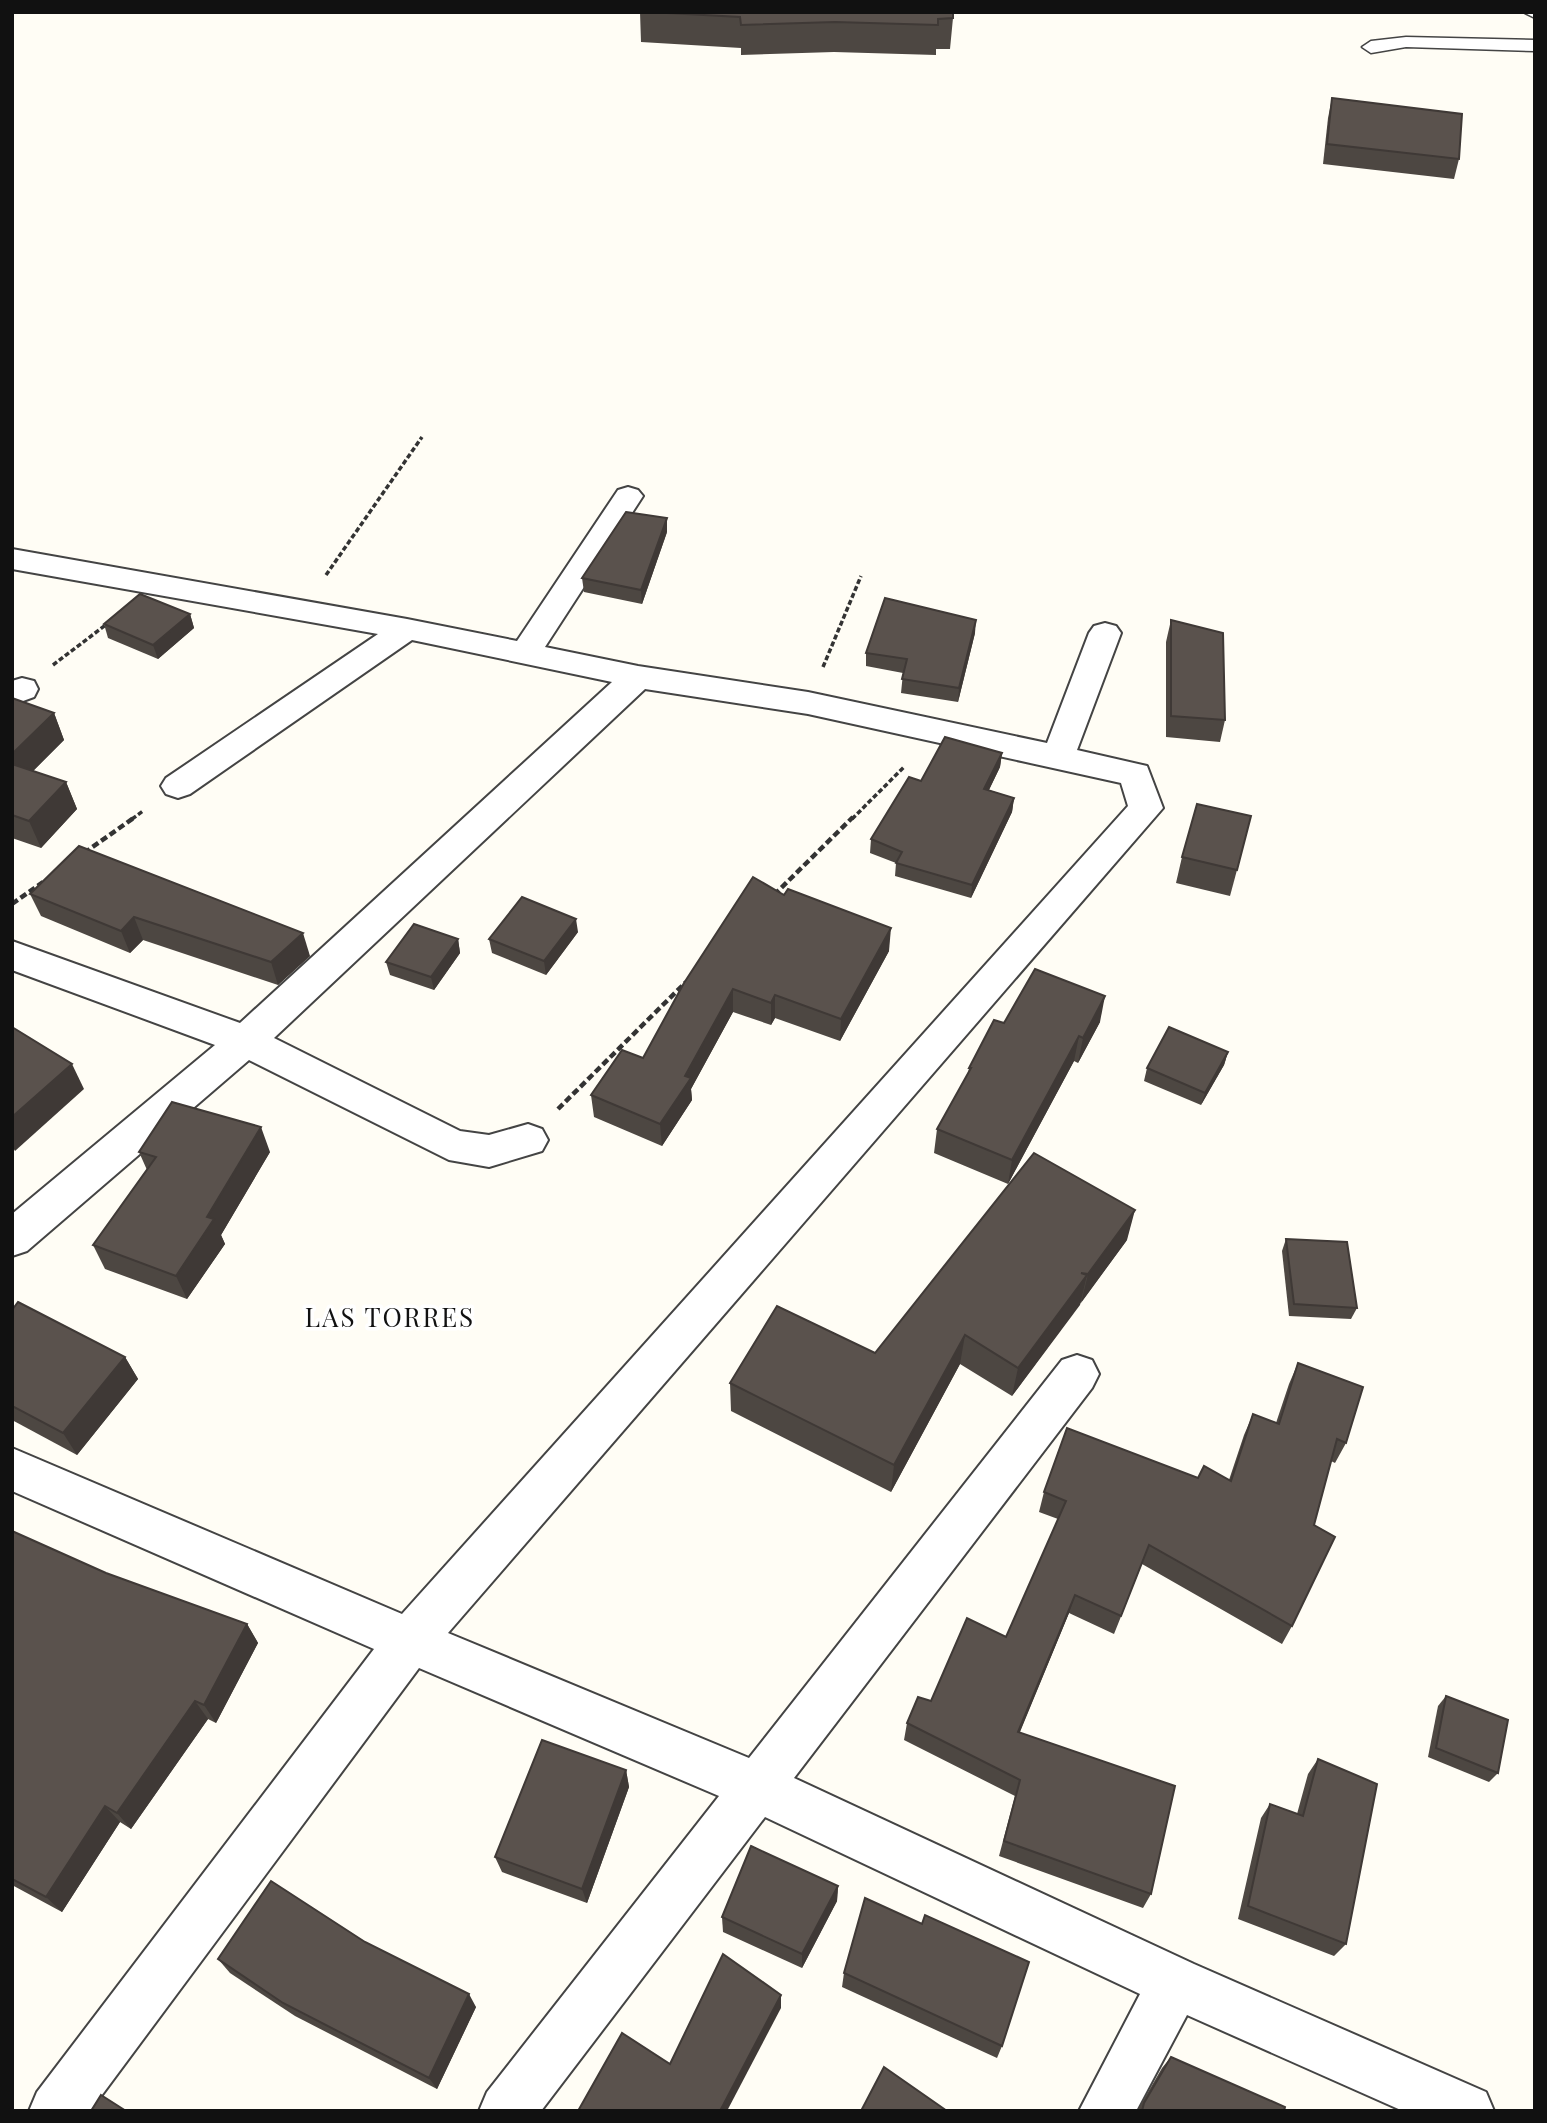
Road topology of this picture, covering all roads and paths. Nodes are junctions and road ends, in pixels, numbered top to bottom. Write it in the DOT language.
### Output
graph roads {
  1 [pos="1535,46"];
  2 [pos="1371,47"];
  3 [pos="422,437"];
  4 [pos="628,496"];
  5 [pos="12,559"];
  6 [pos="861,576"];
  7 [pos="159,585"];
  8 [pos="302,610"];
  9 [pos="408,629"];
  10 [pos="1105,633"];
  11 [pos="525,653"];
  12 [pos="638,677"];
  13 [pos="17,691"];
  14 [pos="808,703"];
  15 [pos="939,732"];
  16 [pos="1058,757"];
  17 [pos="178,786"];
  18 [pos="79,857"];
  19 [pos="46,880"];
  20 [pos="772,897"];
  21 [pos="12,904"];
  22 [pos="12,955"];
  23 [pos="693,975"];
  24 [pos="246,1041"];
  25 [pos="528,1140"];
  26 [pos="12,1238"];
  27 [pos="1077,1374"];
  28 [pos="12,1469"];
  29 [pos="410,1641"];
  30 [pos="755,1786"];
  31 [pos="1175,1983"];
  32 [pos="56,2111"];
  33 [pos="506,2111"];
  34 [pos="1105,2111"];
  35 [pos="1466,2111"];
  1 -- 2 [label="lane"];
  3 -- 8 [label="path"];
  4 -- 11 [label="street"];
  5 -- 7 [label="street"];
  6 -- 14 [label="path"];
  7 -- 8 [label="street"];
  7 -- 13 [label="path"];
  8 -- 9 [label="street"];
  9 -- 11 [label="street"];
  9 -- 17 [label="street"];
  10 -- 16 [label="street"];
  11 -- 12 [label="street"];
  12 -- 14 [label="street"];
  12 -- 24 [label="street"];
  14 -- 15 [label="street"];
  15 -- 16 [label="street"];
  15 -- 20 [label="path"];
  16 -- 29 [label="street"];
  17 -- 18 [label="path"];
  19 -- 21 [label="path"];
  22 -- 24 [label="street"];
  23 -- 25 [label="path"];
  24 -- 25 [label="street"];
  24 -- 26 [label="street"];
  27 -- 30 [label="street"];
  28 -- 29 [label="street"];
  29 -- 30 [label="street"];
  29 -- 32 [label="street"];
  30 -- 31 [label="street"];
  30 -- 33 [label="street"];
  31 -- 34 [label="street"];
  31 -- 35 [label="street"];
}
